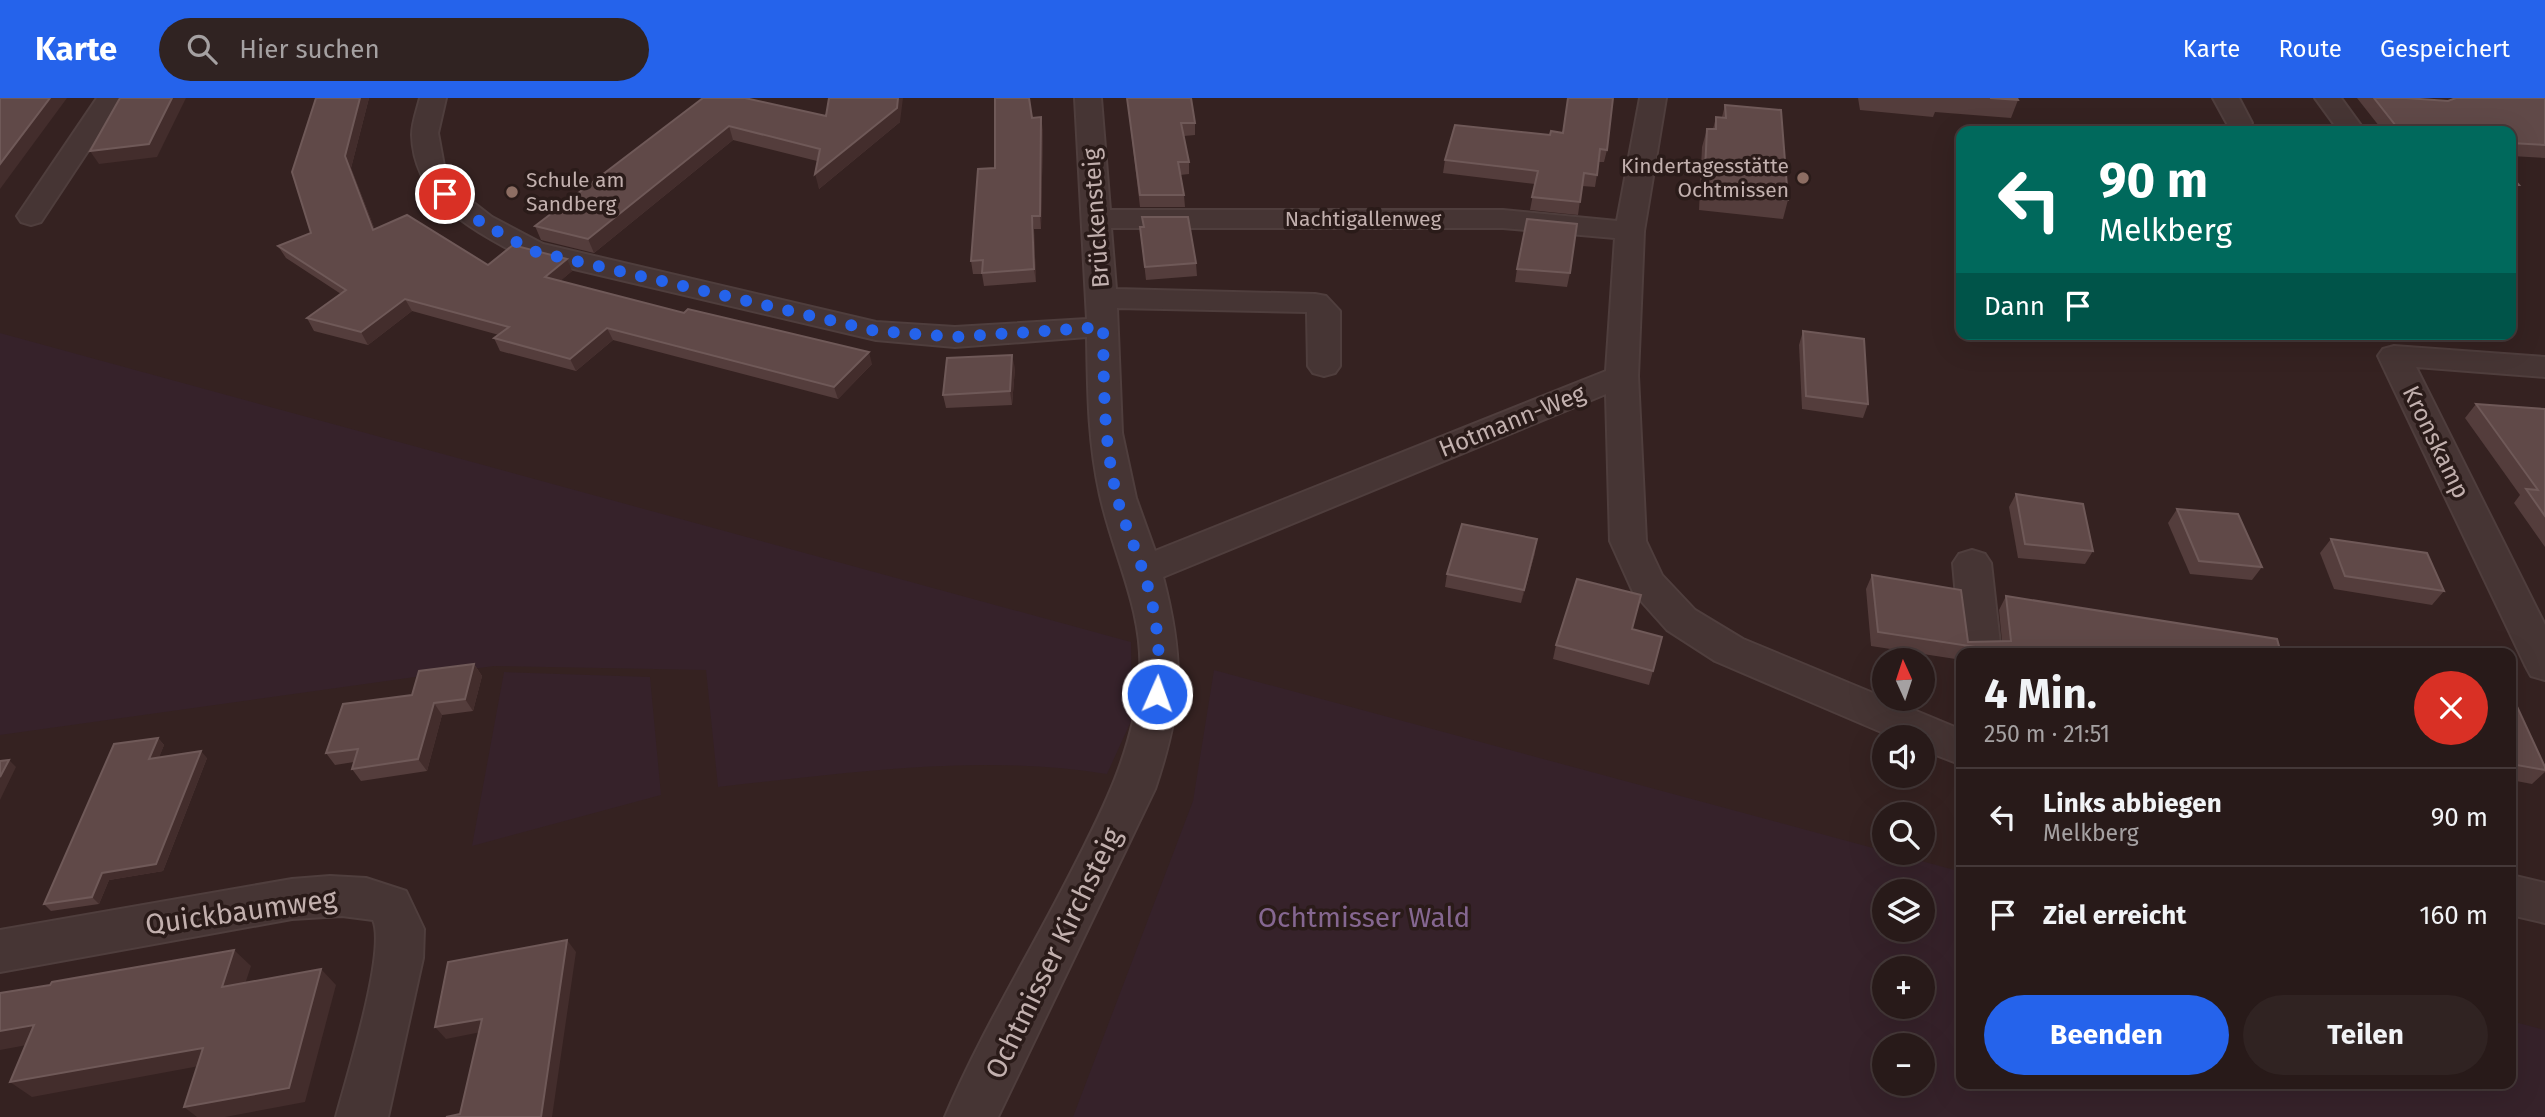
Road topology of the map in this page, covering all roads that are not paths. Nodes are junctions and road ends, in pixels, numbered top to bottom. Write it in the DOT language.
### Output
graph roads {
  1 [pos="110,98"];
  2 [pos="433,98"];
  3 [pos="1088,98"];
  4 [pos="1653,98"];
  5 [pos="2226,98"];
  6 [pos="2328,98"];
  7 [pos="2239,123"];
  8 [pos="2348,126"];
  9 [pos="31,216"];
  10 [pos="1096,219"];
  11 [pos="1630,231"];
  12 [pos="1102,312"];
  13 [pos="1324,366"];
  14 [pos="2545,368"];
  15 [pos="1622,376"];
  16 [pos="1972,563"];
  17 [pos="1143,570"];
  18 [pos="1980,648"];
  19 [pos="2545,665"];
  20 [pos="1956,745"];
  21 [pos="1133,789"];
  22 [pos="2516,896"];
  23 [pos="2545,903"];
  24 [pos="0,951"];
  25 [pos="362,1117"];
  26 [pos="971,1117"];
  1 -- 9 [label="street"];
  2 -- 12 [label="street"];
  3 -- 10 [label="street, Brückensteig"];
  4 -- 11 [label="street"];
  5 -- 7 [label="street"];
  6 -- 8 [label="street"];
  10 -- 11 [label="street, Nachtigallenweg"];
  10 -- 12 [label="street, Brückensteig"];
  11 -- 15 [label="street"];
  12 -- 13 [label="street"];
  12 -- 17 [label="street, Brückensteig"];
  14 -- 19 [label="street, Kronskamp"];
  15 -- 17 [label="street, Hotmann-Weg"];
  15 -- 20 [label="street"];
  16 -- 18 [label="street"];
  17 -- 21 [label="street, Brückensteig"];
  21 -- 26 [label="street, Ochtmisser Kirchsteig"];
  22 -- 23 [label="street"];
  24 -- 25 [label="street, Quickbaumweg"];
}
